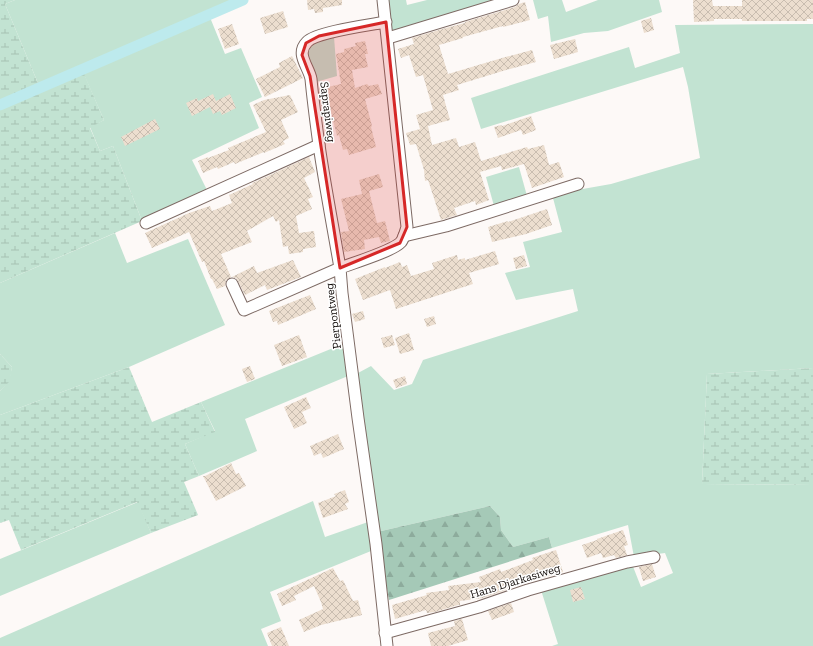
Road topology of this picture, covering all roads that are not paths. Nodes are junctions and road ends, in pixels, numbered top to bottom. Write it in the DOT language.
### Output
graph roads {
  1 [pos="383,0"];
  2 [pos="513,0"];
  3 [pos="386,22"];
  4 [pos="388,38"];
  5 [pos="319,145"];
  6 [pos="578,184"];
  7 [pos="146,223"];
  8 [pos="404,236"];
  9 [pos="340,268"];
  10 [pos="232,284"];
  11 [pos="654,557"];
  12 [pos="385,633"];
  13 [pos="387,646"];
  1 -- 3 [label="street"];
  2 -- 4 [label="street"];
  3 -- 4 [label="street"];
  3 -- 5 [label="street, Saprapiweg"];
  4 -- 8 [label="street"];
  5 -- 7 [label="street"];
  5 -- 9 [label="street, Saprapiweg"];
  6 -- 8 [label="street"];
  8 -- 9 [label="street, Pierpontweg"];
  9 -- 10 [label="street"];
  9 -- 12 [label="street, Pierpontweg"];
  11 -- 12 [label="street, Hans Djarkasiweg"];
  12 -- 13 [label="street, Pierpontweg"];
}
